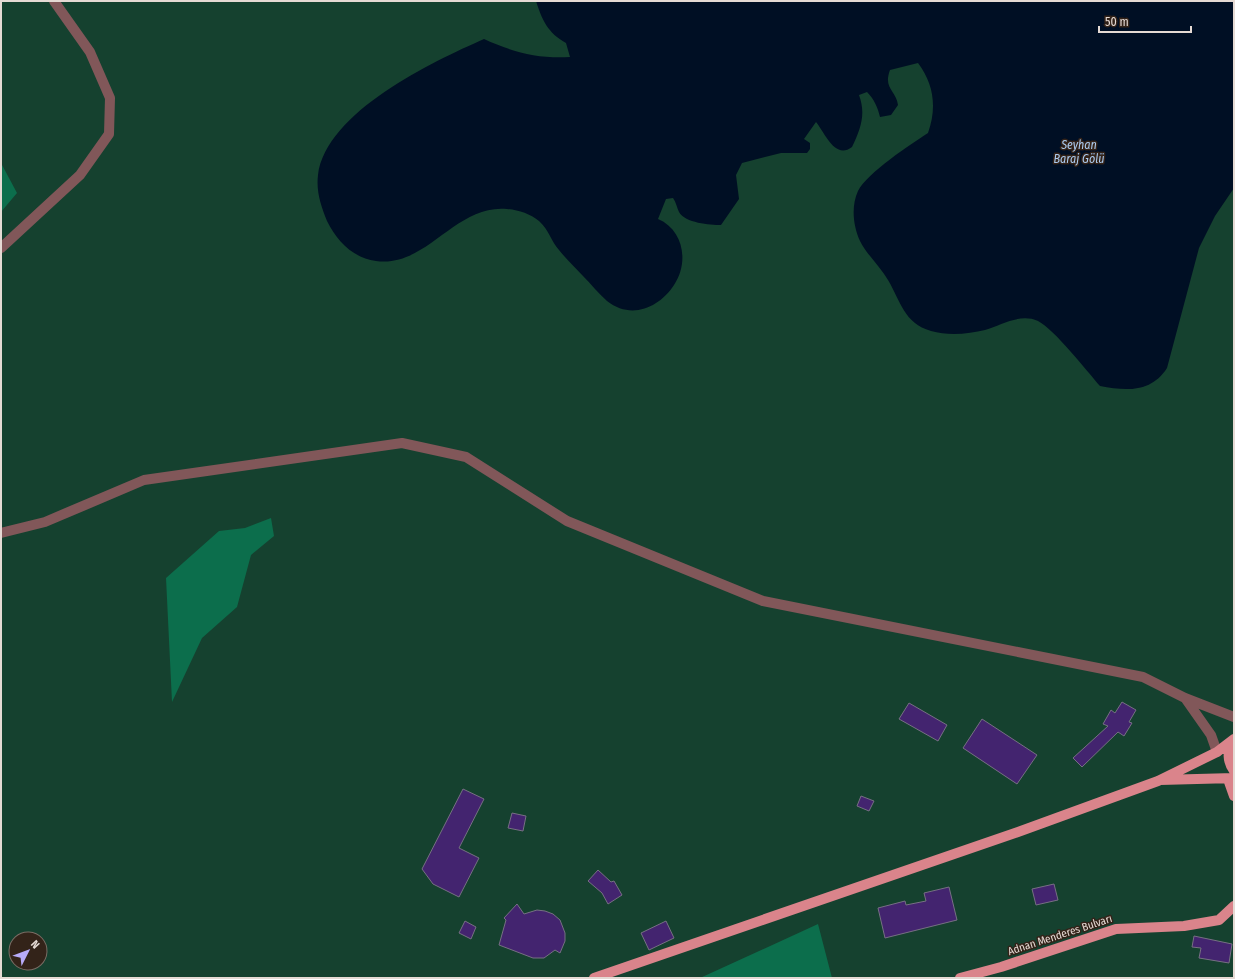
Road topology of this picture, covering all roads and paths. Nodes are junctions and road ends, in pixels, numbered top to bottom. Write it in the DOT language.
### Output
graph roads {
  1 [pos="54,1"];
  2 [pos="1,248"];
  3 [pos="1,533"];
  4 [pos="1185,698"];
  5 [pos="1234,717"];
  6 [pos="1234,739"];
  7 [pos="1217,752"];
  8 [pos="1232,776"];
  9 [pos="1158,780"];
  10 [pos="1234,796"];
  11 [pos="1234,906"];
  12 [pos="594,978"];
  13 [pos="960,978"];
  1 -- 2 [label="street"];
  3 -- 4 [label="street"];
  4 -- 5 [label="street"];
  4 -- 7 [label="street"];
  6 -- 7 [label="main road"];
  6 -- 8 [label="main road"];
  7 -- 9 [label="main road"];
  8 -- 9 [label="main road"];
  8 -- 10 [label="main road"];
  9 -- 12 [label="main road"];
  11 -- 13 [label="main road, Adnan Menderes Bulvarı"];
}
